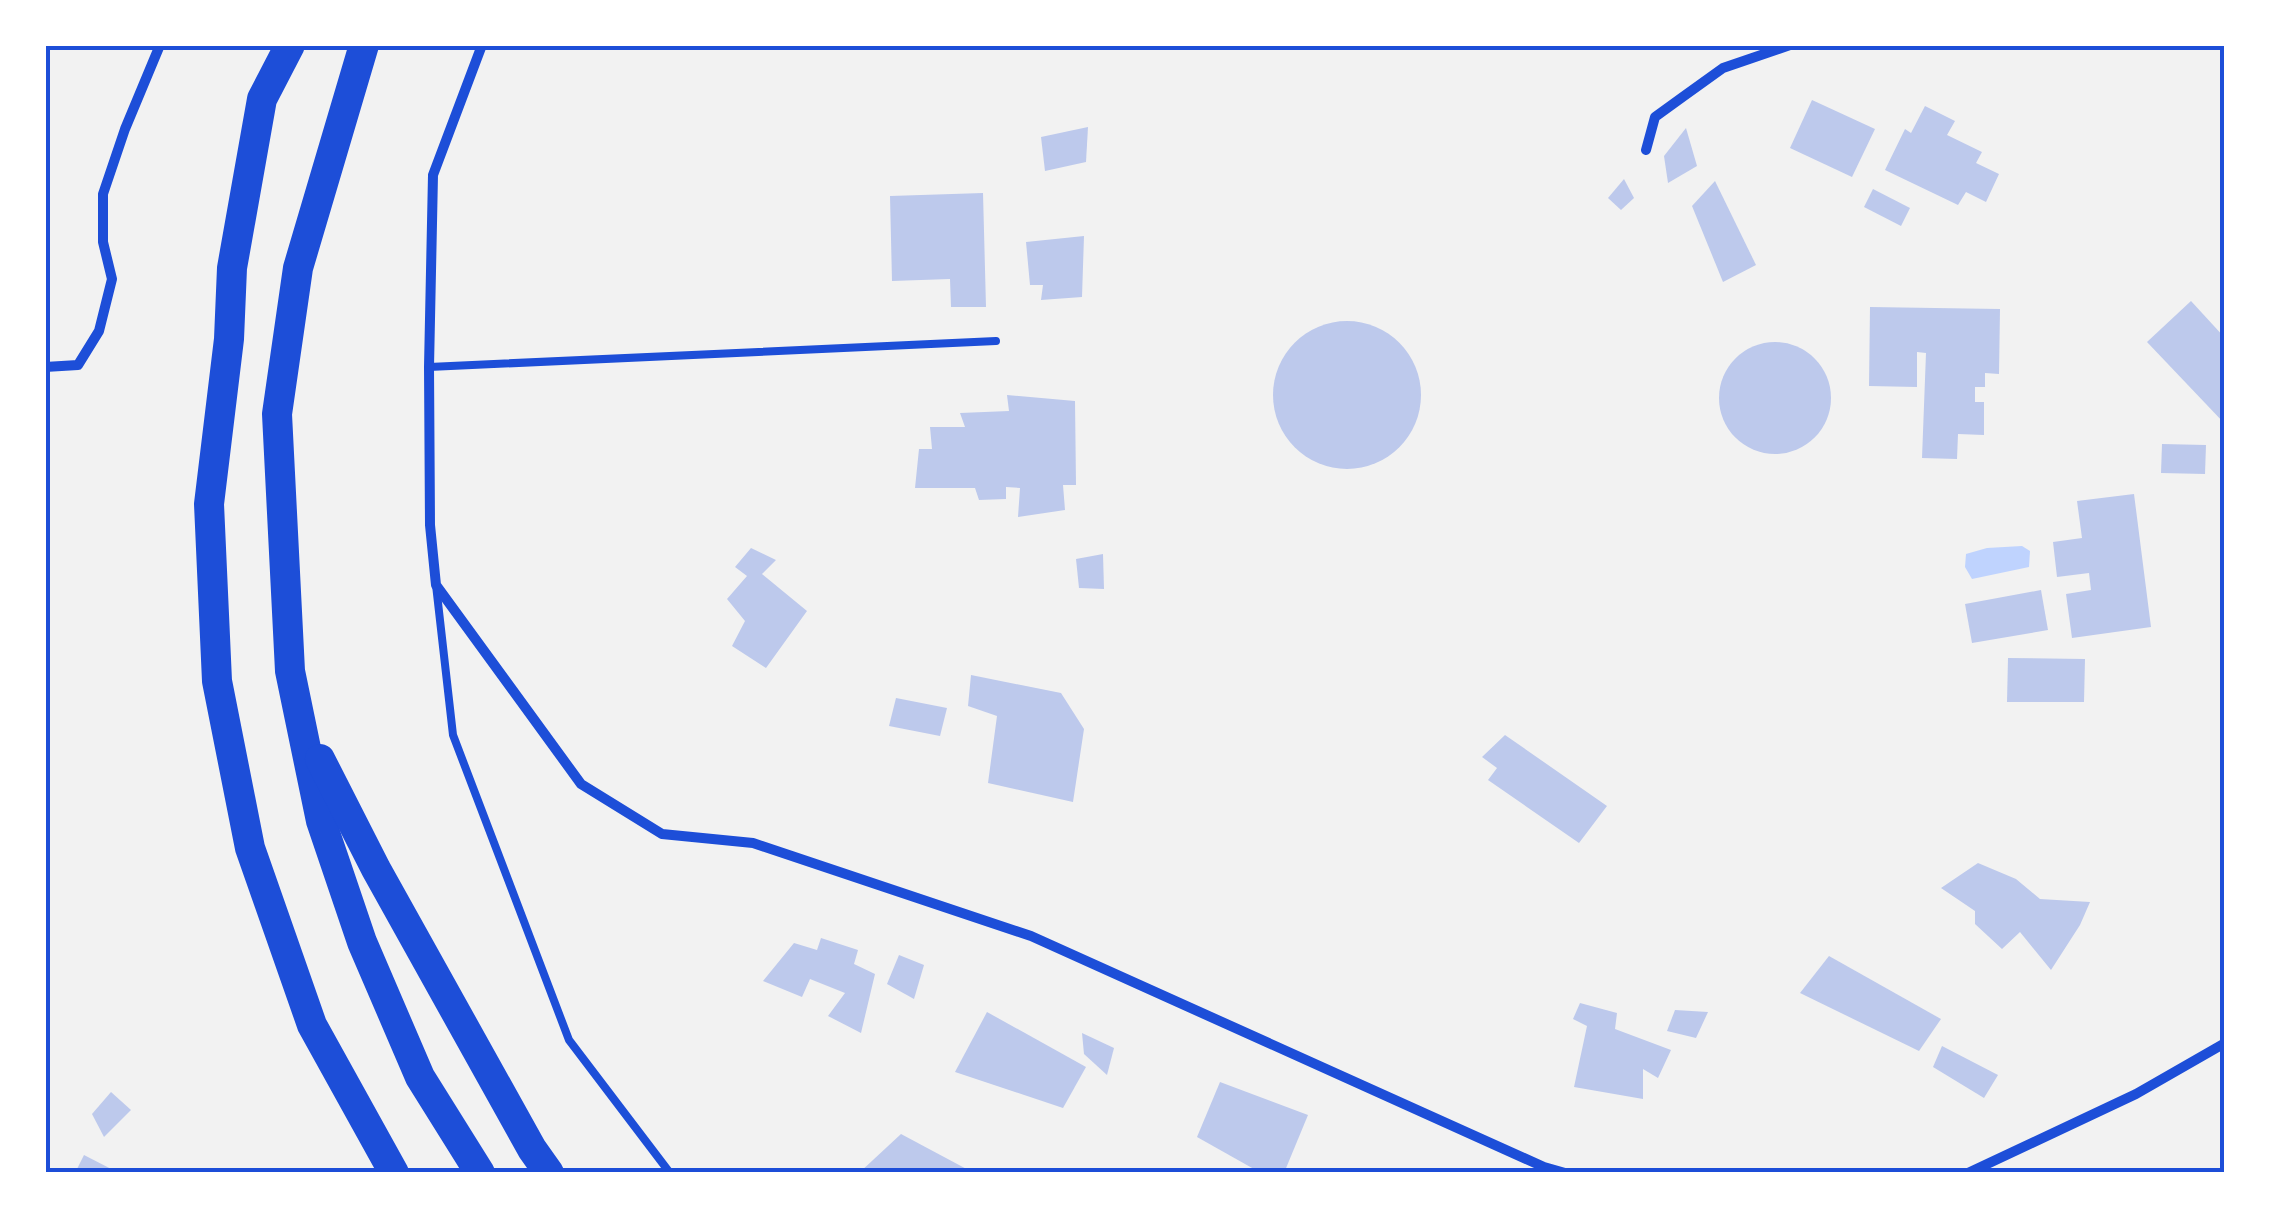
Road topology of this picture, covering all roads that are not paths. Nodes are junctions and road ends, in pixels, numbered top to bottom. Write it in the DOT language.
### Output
graph roads {
  1 [pos="160,45"];
  2 [pos="290,45"];
  3 [pos="364,45"];
  4 [pos="482,45"];
  5 [pos="1790,45"];
  6 [pos="1646,150"];
  7 [pos="996,341"];
  8 [pos="45,366"];
  9 [pos="428,367"];
  10 [pos="436,585"];
  11 [pos="302,726"];
  12 [pos="2225,1044"];
  13 [pos="394,1173"];
  14 [pos="480,1173"];
  15 [pos="550,1173"];
  16 [pos="670,1173"];
  17 [pos="1565,1173"];
  18 [pos="1968,1173"];
  1 -- 8 [label="street"];
  2 -- 13 [label="highway"];
  3 -- 11 [label="highway"];
  4 -- 9 [label="street"];
  5 -- 6 [label="street"];
  7 -- 9 [label="lane"];
  9 -- 10 [label="street"];
  10 -- 16 [label="lane"];
  10 -- 17 [label="street"];
  11 -- 14 [label="highway"];
  11 -- 15 [label="highway"];
  12 -- 18 [label="street"];
}
